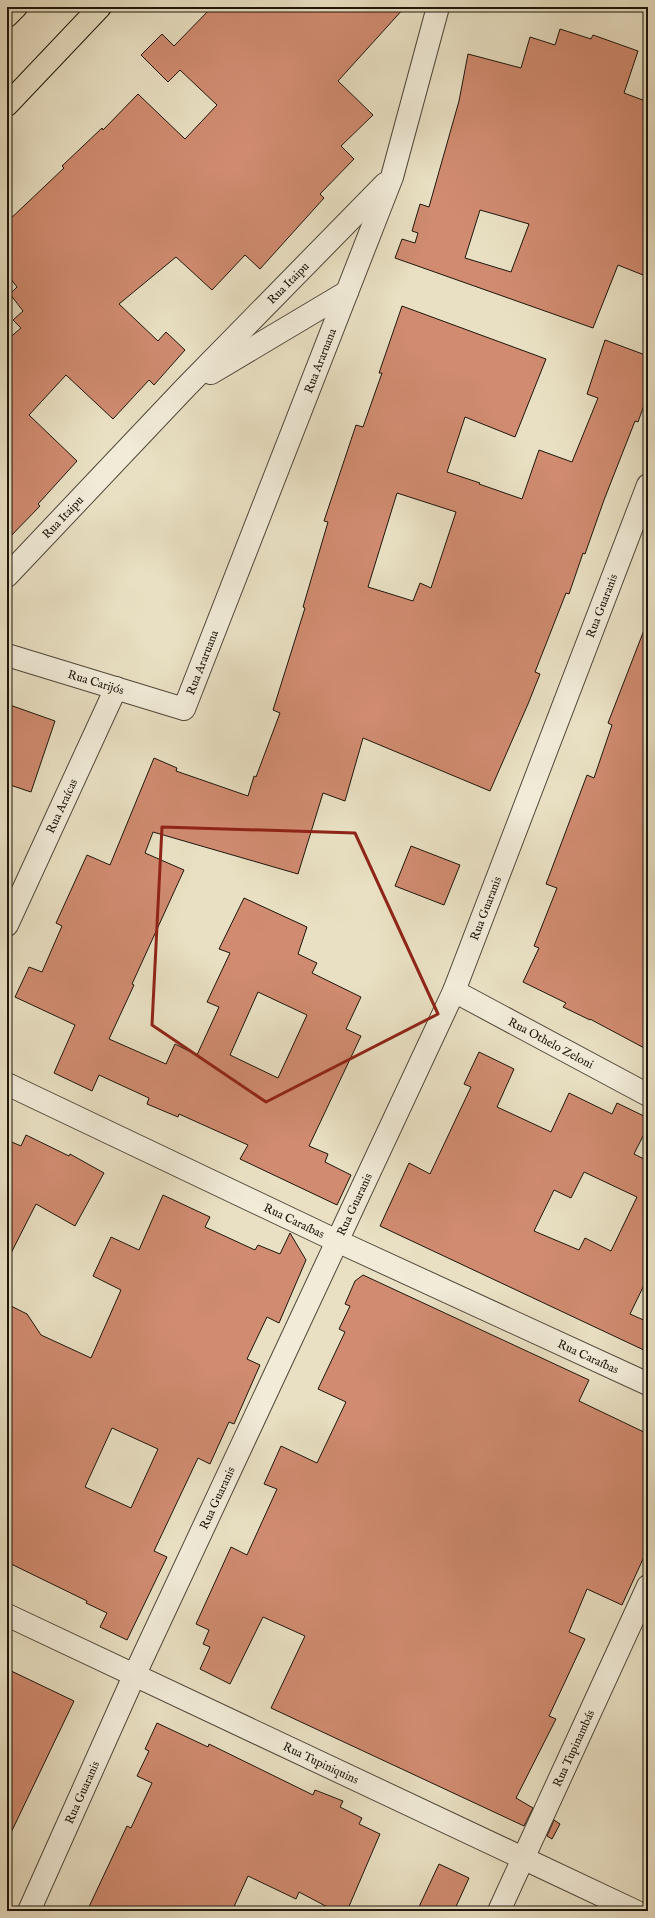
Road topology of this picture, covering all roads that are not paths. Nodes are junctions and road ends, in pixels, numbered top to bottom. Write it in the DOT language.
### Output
graph roads {
  1 [pos="16,7"];
  2 [pos="100,7"];
  3 [pos="438,7"];
  4 [pos="7,16"];
  5 [pos="7,105"];
  6 [pos="392,178"];
  7 [pos="347,292"];
  8 [pos="185,388"];
  9 [pos="648,485"];
  10 [pos="7,576"];
  11 [pos="7,655"];
  12 [pos="116,688"];
  13 [pos="184,709"];
  14 [pos="7,925"];
  15 [pos="454,991"];
  16 [pos="7,1084"];
  17 [pos="648,1095"];
  18 [pos="337,1241"];
  19 [pos="648,1384"];
  20 [pos="648,1586"];
  21 [pos="7,1615"];
  22 [pos="134,1676"];
  23 [pos="524,1859"];
  24 [pos="29,1911"];
  25 [pos="499,1911"];
  26 [pos="635,1911"];
  1 -- 4 [label="highway"];
  2 -- 5 [label="highway"];
  3 -- 6 [label="street, Rua Araruana"];
  6 -- 7 [label="street, Rua Araruana"];
  6 -- 8 [label="street, Rua Itaipu"];
  7 -- 8 [label="street, Rua Itaipu"];
  7 -- 13 [label="street, Rua Araruana"];
  8 -- 10 [label="street, Rua Itaipu"];
  9 -- 15 [label="street, Rua Guaranis"];
  11 -- 12 [label="street, Rua Carijós"];
  12 -- 13 [label="street, Rua Carijós"];
  12 -- 14 [label="street, Rua Araícas"];
  15 -- 17 [label="street, Rua Othelo Zeloni"];
  15 -- 18 [label="street, Rua Guaranis"];
  16 -- 18 [label="street, Rua Caraíbas"];
  18 -- 19 [label="street, Rua Caraíbas"];
  18 -- 22 [label="street, Rua Guaranis"];
  20 -- 23 [label="street, Rua Tupinambás"];
  21 -- 22 [label="street, Rua Tupiniquins"];
  22 -- 23 [label="street, Rua Tupiniquins"];
  22 -- 24 [label="street, Rua Guaranis"];
  23 -- 25 [label="street, Rua Tupinambás"];
  23 -- 26 [label="street, Rua Tupiniquins"];
}
